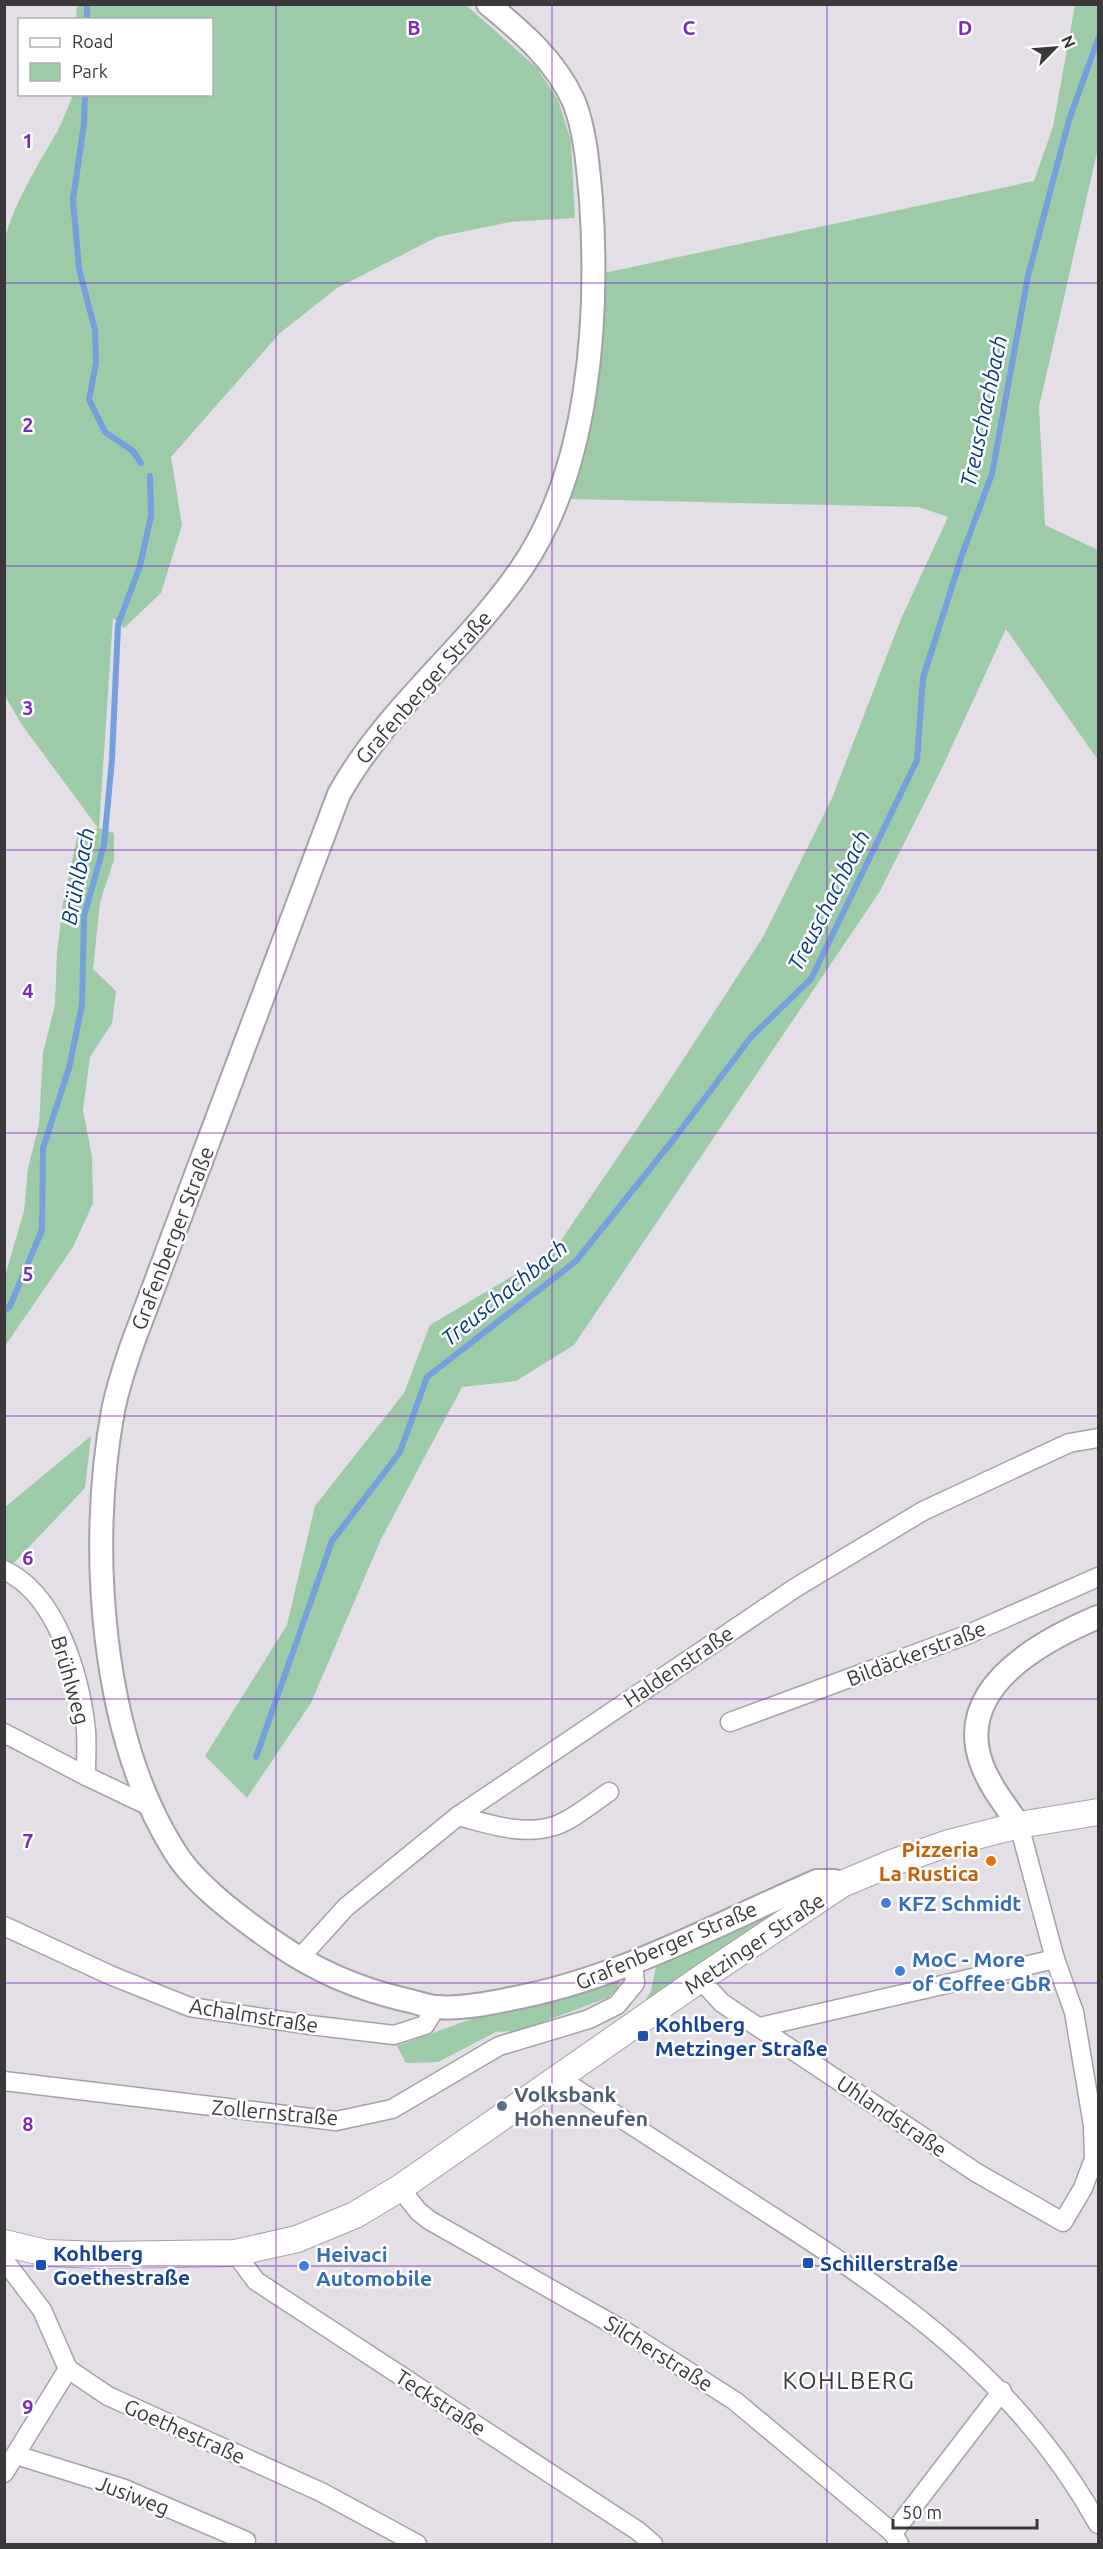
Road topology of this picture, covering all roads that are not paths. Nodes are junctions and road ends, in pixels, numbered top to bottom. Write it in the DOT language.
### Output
graph roads {
  1 [pos="488,4"];
  2 [pos="1098,1438"];
  3 [pos="4,1570"];
  4 [pos="1098,1577"];
  5 [pos="1098,1617"];
  6 [pos="730,1722"];
  7 [pos="4,1733"];
  8 [pos="86,1776"];
  9 [pos="609,1792"];
  10 [pos="151,1807"];
  11 [pos="1098,1812"];
  12 [pos="458,1816"];
  13 [pos="1019,1825"];
  14 [pos="842,1884"];
  15 [pos="4,1926"];
  16 [pos="299,1959"];
  17 [pos="1055,1959"];
  18 [pos="633,1963"];
  19 [pos="700,1979"];
  20 [pos="436,2007"];
  21 [pos="760,2027"];
  22 [pos="559,2078"];
  23 [pos="4,2081"];
  24 [pos="400,2188"];
  25 [pos="4,2243"];
  26 [pos="235,2253"];
  27 [pos="4,2260"];
  28 [pos="68,2369"];
  29 [pos="1002,2391"];
  30 [pos="16,2455"];
  31 [pos="5,2472"];
  32 [pos="1098,2524"];
  33 [pos="896,2539"];
  34 [pos="246,2541"];
  35 [pos="417,2544"];
  36 [pos="653,2544"];
  1 -- 10 [label="street, Grafenberger Straße"];
  2 -- 12 [label="street, Haldenstraße"];
  3 -- 8 [label="street, Brühlweg"];
  4 -- 6 [label="street, Bildäckerstraße"];
  5 -- 13 [label="street"];
  7 -- 8 [label="street"];
  8 -- 10 [label="street"];
  9 -- 12 [label="street"];
  10 -- 16 [label="street, Grafenberger Straße"];
  11 -- 13 [label="main road, Metzinger Straße"];
  12 -- 16 [label="street, Haldenstraße"];
  13 -- 14 [label="main road, Metzinger Straße"];
  13 -- 17 [label="street"];
  14 -- 18 [label="street, Grafenberger Straße"];
  14 -- 19 [label="main road, Metzinger Straße"];
  15 -- 20 [label="street, Achalmstraße"];
  16 -- 20 [label="street, Grafenberger Straße"];
  17 -- 21 [label="street"];
  17 -- 21 [label="street, Uhlandstraße"];
  18 -- 20 [label="street, Grafenberger Straße"];
  18 -- 23 [label="street, Zollernstraße"];
  19 -- 21 [label="street, Uhlandstraße"];
  19 -- 22 [label="main road, Metzinger Straße"];
  22 -- 24 [label="main road, Metzinger Straße"];
  22 -- 29 [label="street"];
  24 -- 26 [label="main road, Metzinger Straße"];
  24 -- 33 [label="street, Silcherstraße"];
  25 -- 26 [label="main road, Metzinger Straße"];
  26 -- 36 [label="street, Teckstraße"];
  27 -- 28 [label="street"];
  28 -- 30 [label="street"];
  28 -- 35 [label="street, Goethestraße"];
  29 -- 32 [label="street"];
  29 -- 33 [label="street"];
  30 -- 31 [label="street"];
  30 -- 34 [label="street, Jusiweg"];
}
